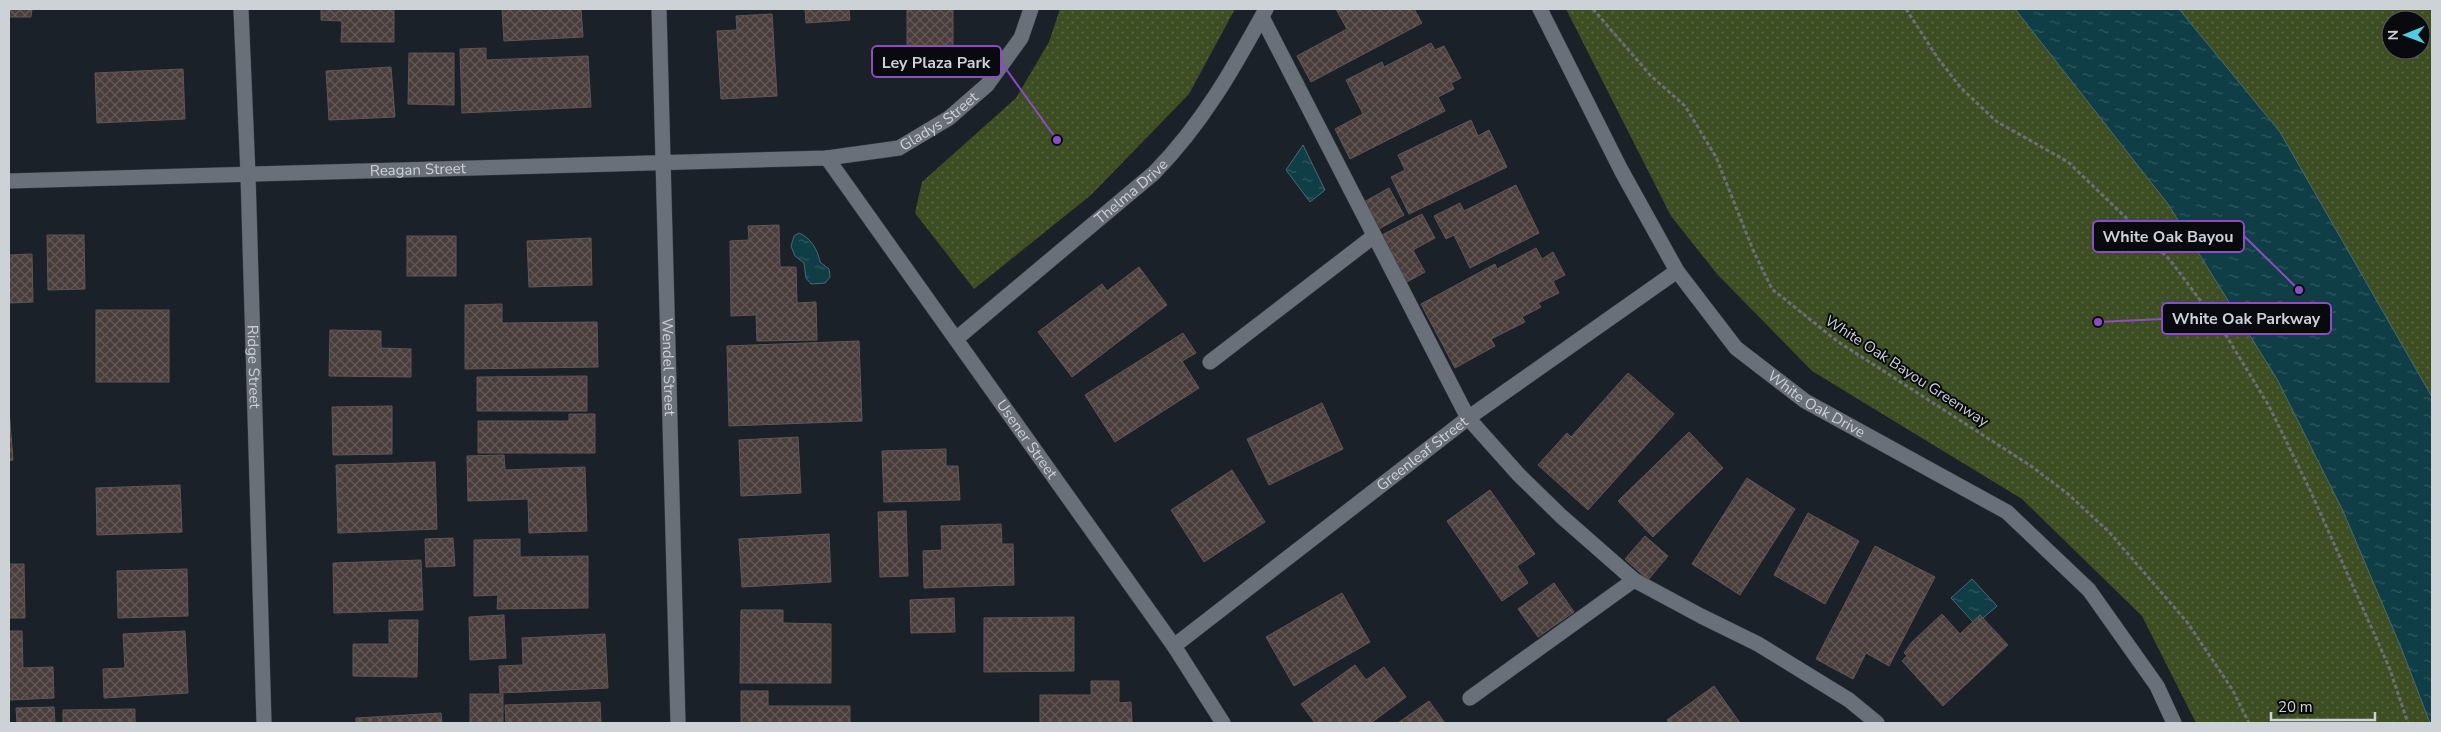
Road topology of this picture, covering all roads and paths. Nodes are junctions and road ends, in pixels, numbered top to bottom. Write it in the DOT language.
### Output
graph roads {
  1 [pos="241,9"];
  2 [pos="659,9"];
  3 [pos="1031,9"];
  4 [pos="1540,9"];
  5 [pos="1592,9"];
  6 [pos="1906,9"];
  7 [pos="1264,13"];
  8 [pos="827,158"];
  9 [pos="663,163"];
  10 [pos="248,175"];
  11 [pos="9,181"];
  12 [pos="1374,236"];
  13 [pos="1677,271"];
  14 [pos="956,339"];
  15 [pos="1210,362"];
  16 [pos="1468,418"];
  17 [pos="1634,580"];
  18 [pos="1174,646"];
  19 [pos="1470,698"];
  20 [pos="264,723"];
  21 [pos="678,723"];
  22 [pos="1223,723"];
  23 [pos="1877,723"];
  24 [pos="2174,723"];
  25 [pos="2249,723"];
  26 [pos="2408,723"];
  1 -- 10 [label="street, Ridge Street"];
  2 -- 9 [label="street, Wendel Street"];
  3 -- 8 [label="street, Gladys Street"];
  4 -- 13 [label="street, White Oak Drive"];
  5 -- 25 [label="path, White Oak Bayou Greenway"];
  6 -- 26 [label="path"];
  7 -- 12 [label="street"];
  7 -- 14 [label="street, Thelma Drive"];
  8 -- 9 [label="street, Reagan Street"];
  8 -- 14 [label="street, Usener Street"];
  9 -- 10 [label="street, Reagan Street"];
  9 -- 21 [label="street, Wendel Street"];
  10 -- 11 [label="street, Reagan Street"];
  10 -- 20 [label="street, Ridge Street"];
  12 -- 15 [label="street"];
  12 -- 16 [label="street"];
  13 -- 16 [label="street, Greenleaf Street"];
  13 -- 24 [label="street, White Oak Drive"];
  14 -- 18 [label="street, Usener Street"];
  16 -- 17 [label="street"];
  16 -- 18 [label="street, Greenleaf Street"];
  17 -- 19 [label="street"];
  17 -- 23 [label="street"];
  18 -- 22 [label="street, Usener Street"];
}
